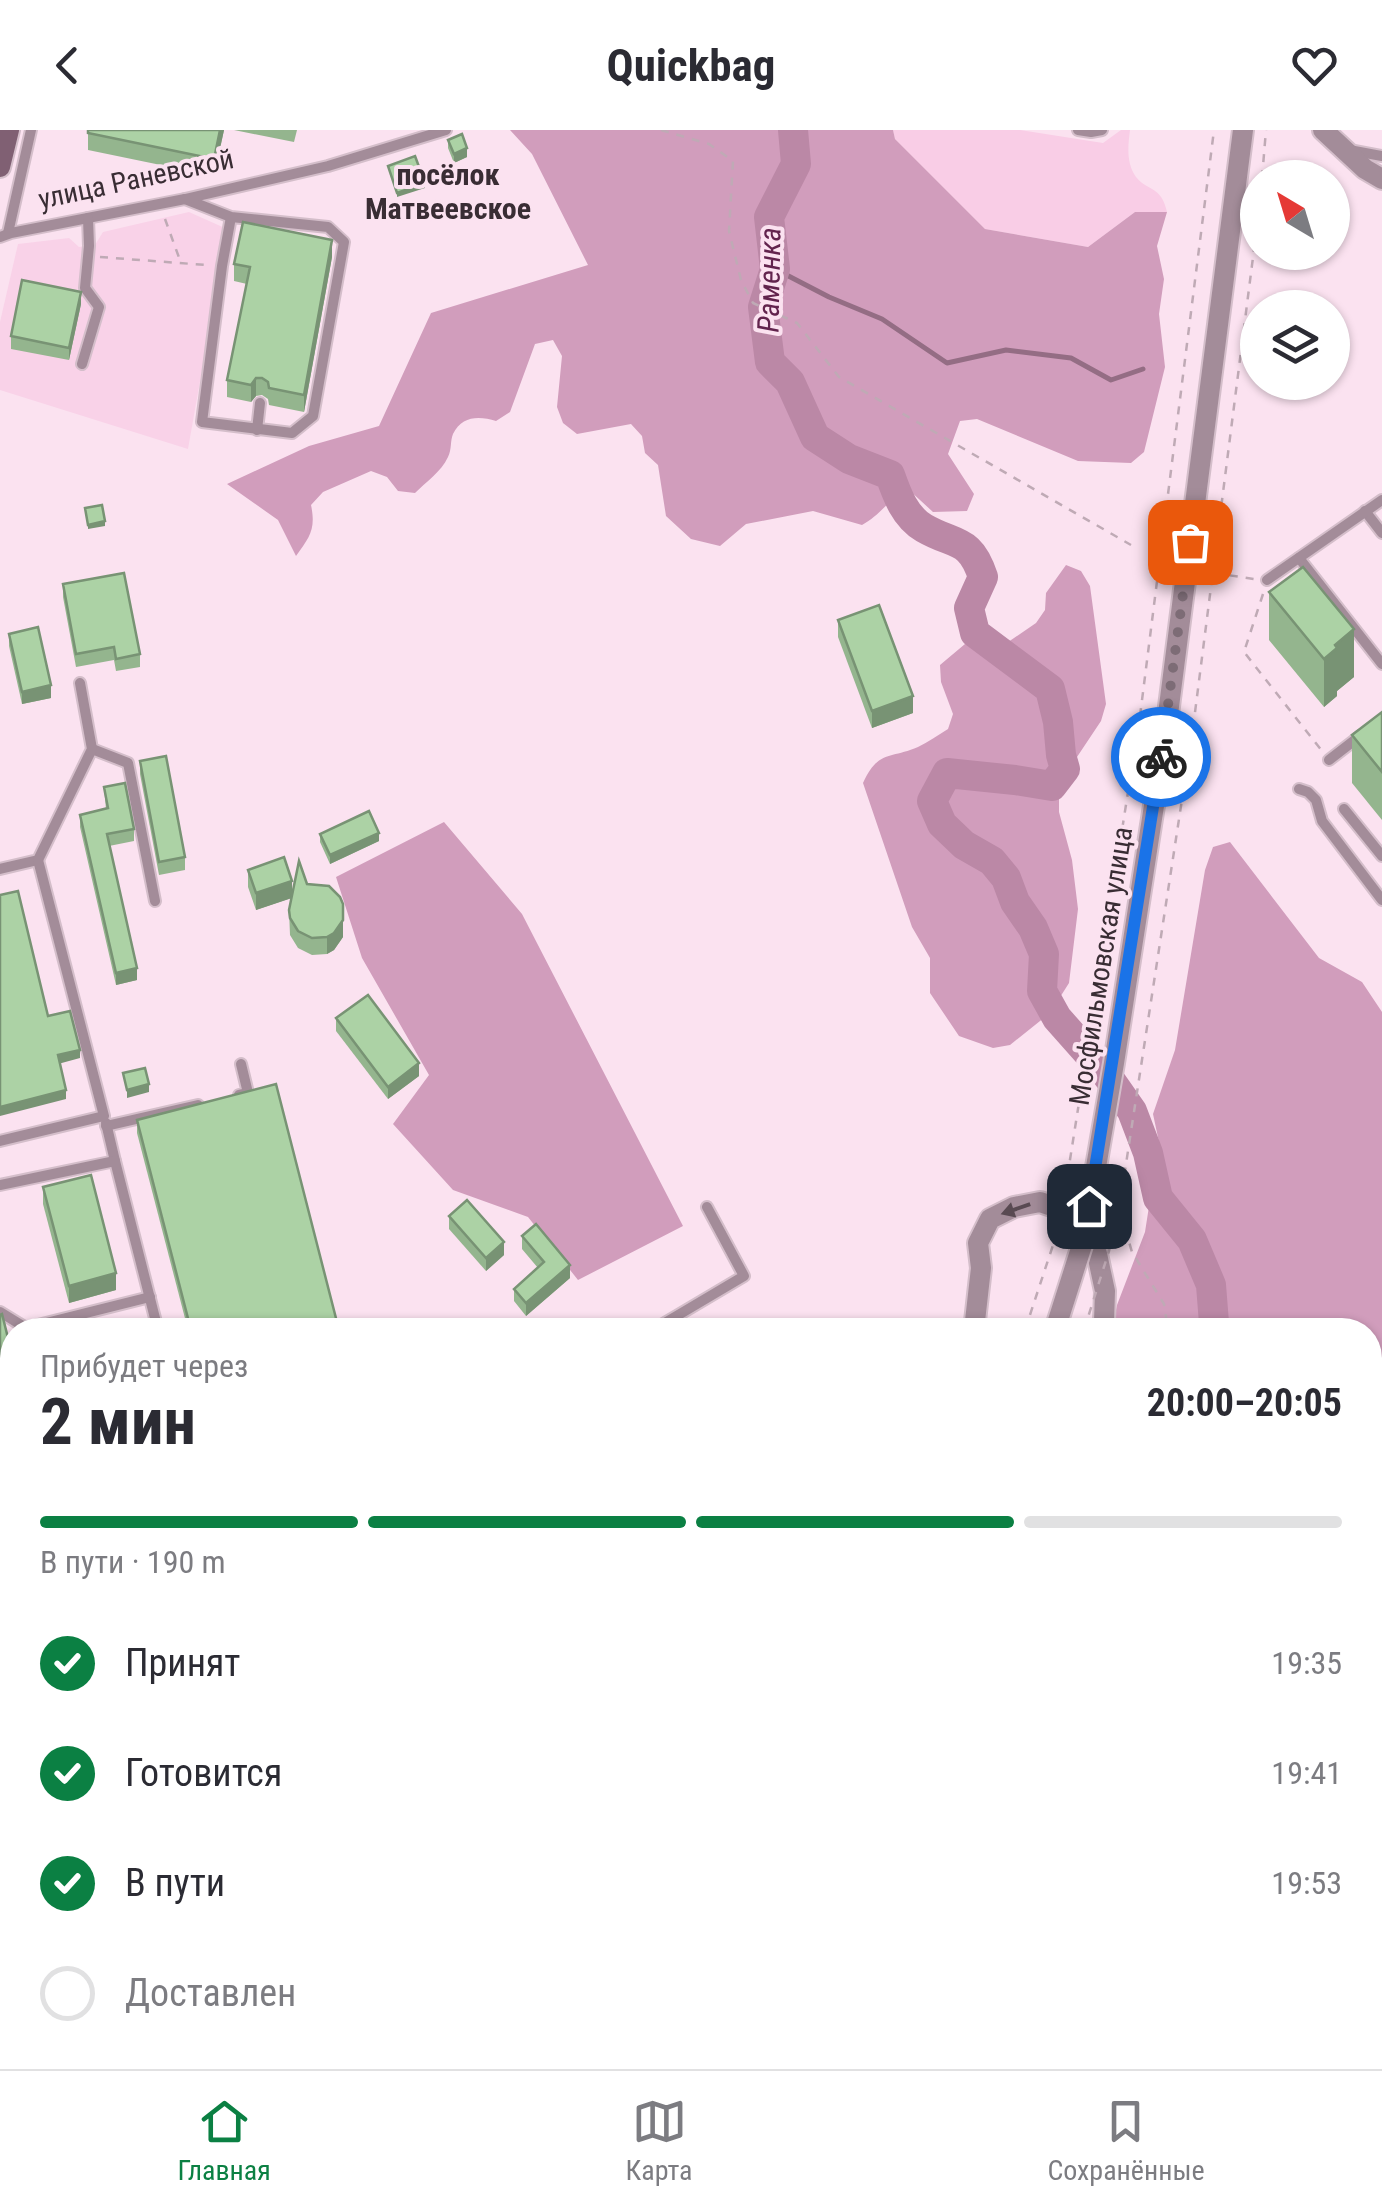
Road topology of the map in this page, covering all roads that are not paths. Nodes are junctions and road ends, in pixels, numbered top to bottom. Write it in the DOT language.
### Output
graph roads {
  1 [pos="8,130"];
  2 [pos="31,130"];
  3 [pos="446,130"];
  4 [pos="1078,130"];
  5 [pos="1102,130"];
  6 [pos="1243,130"];
  7 [pos="1323,130"];
  8 [pos="1341,148"];
  9 [pos="1382,156"];
  10 [pos="0,167"];
  11 [pos="1382,179"];
  12 [pos="184,200"];
  13 [pos="232,217"];
  14 [pos="88,218"];
  15 [pos="6,234"];
  16 [pos="82,364"];
  17 [pos="260,403"];
  18 [pos="256,430"];
  19 [pos="1382,500"];
  20 [pos="1365,512"];
  21 [pos="1382,533"];
  22 [pos="1299,558"];
  23 [pos="1268,580"];
  24 [pos="1382,664"];
  25 [pos="80,683"];
  26 [pos="1369,729"];
  27 [pos="92,749"];
  28 [pos="1329,760"];
  29 [pos="1299,789"];
  30 [pos="1344,809"];
  31 [pos="1382,856"];
  32 [pos="38,860"];
  33 [pos="0,869"];
  34 [pos="155,900"];
  35 [pos="1382,900"];
  36 [pos="241,1064"];
  37 [pos="230,1097"];
  38 [pos="213,1102"];
  39 [pos="105,1121"];
  40 [pos="0,1141"];
  41 [pos="115,1161"];
  42 [pos="0,1185"];
  43 [pos="707,1207"];
  44 [pos="150,1298"];
  45 [pos="70,1318"];
  46 [pos="155,1318"];
  47 [pos="673,1318"];
  48 [pos="975,1318"];
  49 [pos="1059,1318"];
  50 [pos="1104,1318"];
  1 -- 10 [label="main road"];
  2 -- 15 [label="lane"];
  3 -- 12 [label="lane, улица Раневской"];
  4 -- 5 [label="lane"];
  6 -- 49 [label="street, Мосфильмовская улица, bridge"];
  7 -- 8 [label="street"];
  8 -- 9 [label="lane"];
  8 -- 11 [label="street"];
  12 -- 13 [label="lane"];
  12 -- 14 [label="lane, улица Раневской"];
  13 -- 18 [label="lane"];
  13 -- 18 [label="lane"];
  14 -- 15 [label="lane, улица Раневской"];
  14 -- 16 [label="lane"];
  17 -- 18 [label="lane"];
  19 -- 20 [label="lane"];
  20 -- 21 [label="lane"];
  20 -- 22 [label="lane"];
  22 -- 23 [label="lane"];
  22 -- 24 [label="lane"];
  25 -- 27 [label="lane"];
  26 -- 28 [label="lane"];
  27 -- 32 [label="lane"];
  27 -- 34 [label="lane"];
  29 -- 35 [label="lane"];
  30 -- 31 [label="lane"];
  32 -- 33 [label="lane"];
  32 -- 39 [label="lane"];
  36 -- 37 [label="lane"];
  38 -- 39 [label="lane"];
  39 -- 40 [label="lane"];
  39 -- 41 [label="lane"];
  41 -- 42 [label="lane"];
  41 -- 44 [label="lane"];
  43 -- 47 [label="lane"];
  44 -- 45 [label="lane"];
  44 -- 46 [label="lane"];
  50 -- 48 [label="street, one-way"];
}
